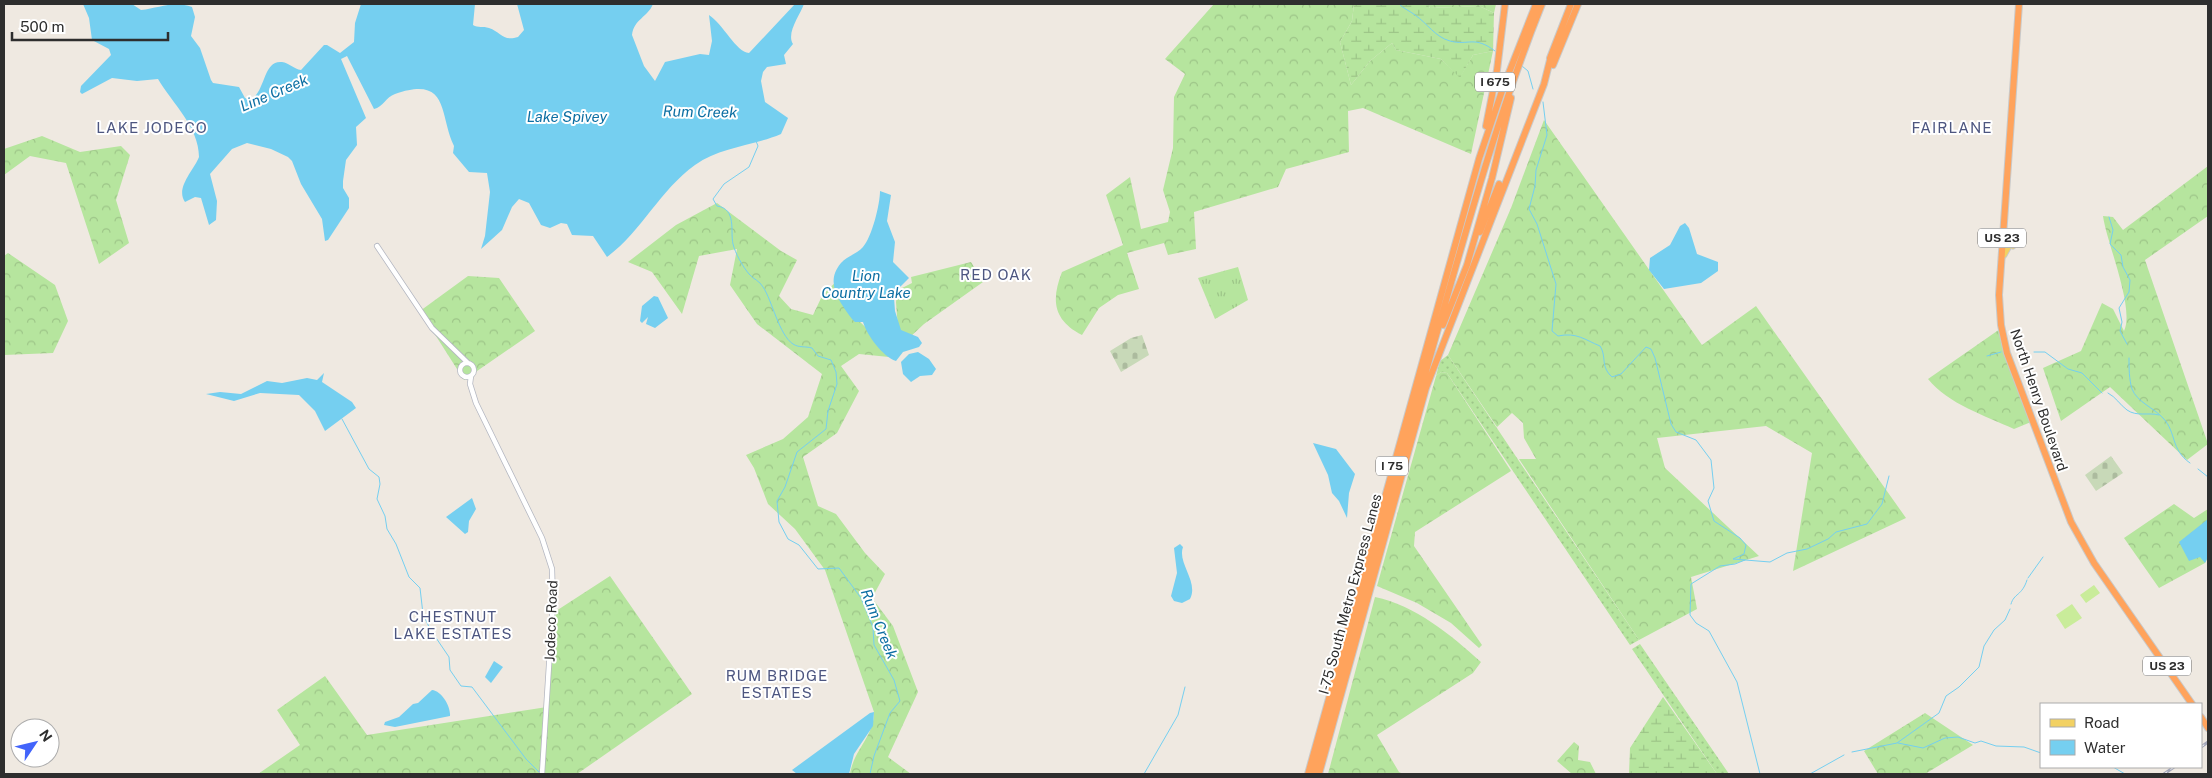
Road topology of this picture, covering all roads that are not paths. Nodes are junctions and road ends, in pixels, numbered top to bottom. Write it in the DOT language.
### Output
graph roads {
  1 [pos="1505,4"];
  2 [pos="1536,4"];
  3 [pos="1542,4"];
  4 [pos="1572,4"];
  5 [pos="1578,4"];
  6 [pos="2018,4"];
  7 [pos="1520,45"];
  8 [pos="1551,56"];
  9 [pos="1515,78"];
  10 [pos="1544,84"];
  11 [pos="1479,159"];
  12 [pos="1466,231"];
  13 [pos="2003,231"];
  14 [pos="377,246"];
  15 [pos="1467,265"];
  16 [pos="2001,270"];
  17 [pos="445,341"];
  18 [pos="468,363"];
  19 [pos="1429,364"];
  20 [pos="461,367"];
  21 [pos="463,376"];
  22 [pos="471,376"];
  23 [pos="473,394"];
  24 [pos="2191,703"];
  25 [pos="542,774"];
  26 [pos="1308,774"];
  27 [pos="1313,774"];
  28 [pos="1319,774"];
  1 -- 11 [label="highway, I 675"];
  2 -- 7 [label="highway, I 75"];
  3 -- 9 [label="highway, I-75 South Metro Express Lanes"];
  4 -- 8 [label="highway, I 75"];
  5 -- 10 [label="highway"];
  6 -- 13 [label="highway, North Henry Boulevard / US 23"];
  7 -- 11 [label="highway, I 75"];
  7 -- 12 [label="highway"];
  8 -- 10 [label="highway, I 75"];
  8 -- 15 [label="highway"];
  9 -- 12 [label="highway, I-75 South Metro Express Lanes"];
  9 -- 15 [label="highway, I-75 South Metro Express Lanes"];
  10 -- 28 [label="highway, I 75"];
  11 -- 26 [label="highway, I 75"];
  12 -- 19 [label="highway, I-75 South Metro Express Lanes"];
  13 -- 16 [label="highway, North Henry Boulevard / US 23"];
  13 -- 16 [label="main road"];
  14 -- 17 [label="main road"];
  15 -- 19 [label="highway, I-75 South Metro Express Lanes"];
  16 -- 24 [label="highway, North Henry Boulevard / US 23"];
  17 -- 18 [label="main road"];
  17 -- 20 [label="main road"];
  18 -- 20 [label="main road"];
  18 -- 22 [label="main road"];
  19 -- 27 [label="highway, I-75 South Metro Express Lanes"];
  20 -- 21 [label="main road"];
  21 -- 22 [label="main road"];
  21 -- 23 [label="main road, Jodeco Road"];
  22 -- 23 [label="main road, Jodeco Road"];
  23 -- 25 [label="main road, Jodeco Road"];
}
